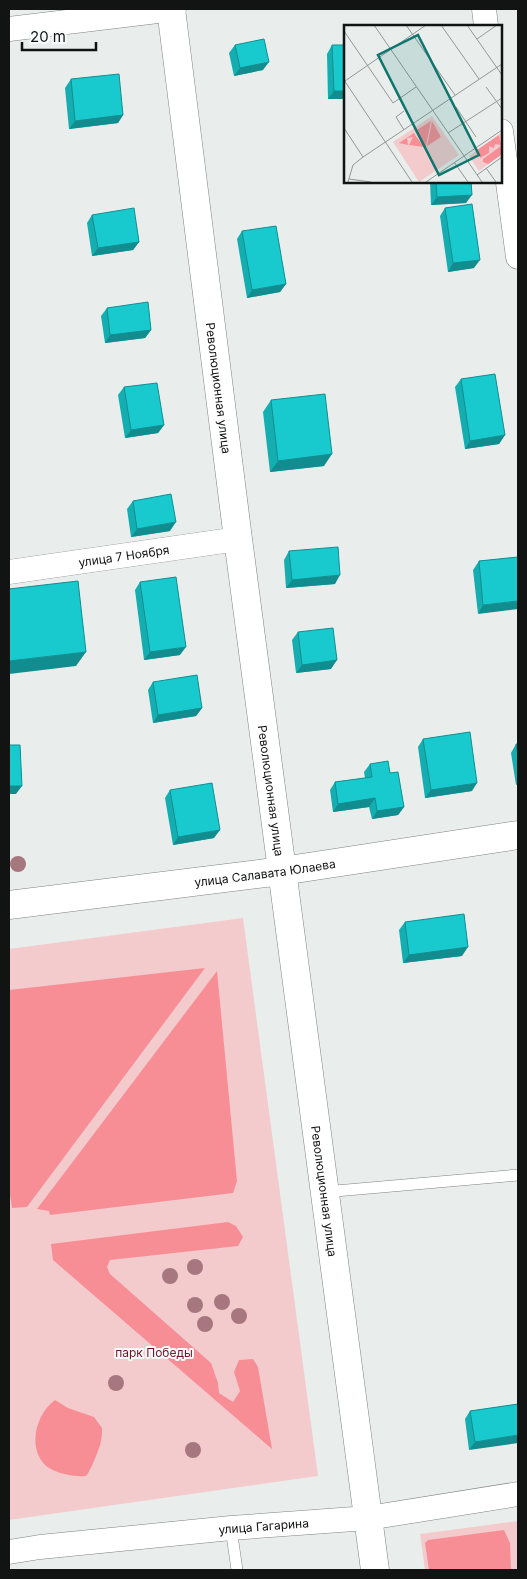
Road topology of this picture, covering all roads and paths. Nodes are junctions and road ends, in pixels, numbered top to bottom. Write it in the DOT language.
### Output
graph roads {
  1 [pos="172,9"];
  2 [pos="484,9"];
  3 [pos="486,25"];
  4 [pos="9,29"];
  5 [pos="502,138"];
  6 [pos="518,257"];
  7 [pos="238,539"];
  8 [pos="9,572"];
  9 [pos="518,835"];
  10 [pos="282,871"];
  11 [pos="9,905"];
  12 [pos="518,1175"];
  13 [pos="324,1192"];
  14 [pos="518,1494"];
  15 [pos="368,1518"];
  16 [pos="231,1528"];
  17 [pos="9,1552"];
  18 [pos="237,1570"];
  19 [pos="375,1570"];
  1 -- 4 [label="street"];
  1 -- 7 [label="street, Революционная улица"];
  2 -- 3 [label="street"];
  5 -- 6 [label="street"];
  7 -- 8 [label="street, улица 7 Ноября"];
  7 -- 10 [label="street, Революционная улица"];
  9 -- 10 [label="street, улица Салавата Юлаева"];
  10 -- 11 [label="street, улица Салавата Юлаева"];
  10 -- 13 [label="street, Революционная улица"];
  12 -- 13 [label="lane"];
  13 -- 15 [label="street, Революционная улица"];
  14 -- 15 [label="street, улица Гагарина"];
  15 -- 16 [label="street, улица Гагарина"];
  15 -- 19 [label="street, Революционная улица"];
  16 -- 17 [label="street, улица Гагарина"];
  16 -- 18 [label="lane"];
}
